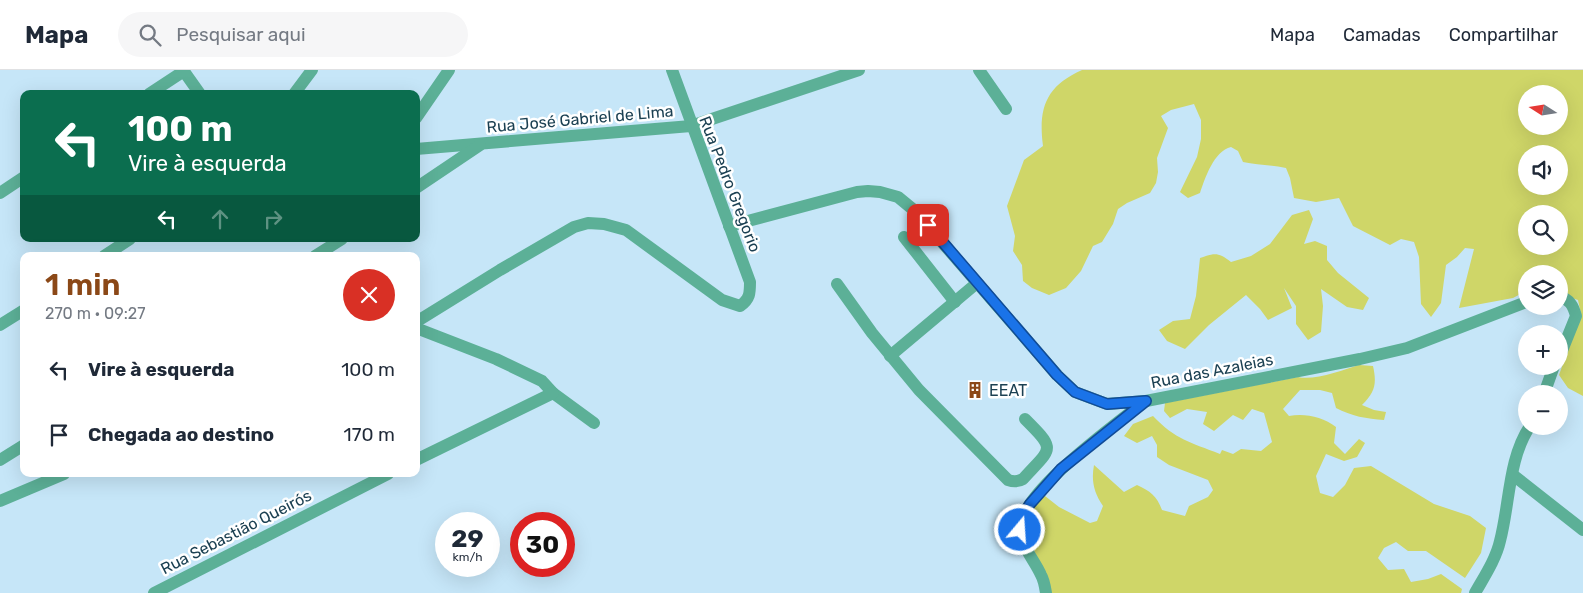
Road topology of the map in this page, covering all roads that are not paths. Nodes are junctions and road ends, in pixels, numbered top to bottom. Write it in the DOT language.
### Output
graph roads {
  1 [pos="184,70"];
  2 [pos="312,70"];
  3 [pos="449,70"];
  4 [pos="672,70"];
  5 [pos="859,70"];
  6 [pos="979,70"];
  7 [pos="155,90"];
  8 [pos="197,90"];
  9 [pos="297,90"];
  10 [pos="1006,109"];
  11 [pos="420,112"];
  12 [pos="691,126"];
  13 [pos="480,145"];
  14 [pos="420,149"];
  15 [pos="20,180"];
  16 [pos="420,185"];
  17 [pos="0,193"];
  18 [pos="729,226"];
  19 [pos="904,237"];
  20 [pos="125,242"];
  21 [pos="337,242"];
  22 [pos="110,252"];
  23 [pos="322,252"];
  24 [pos="977,283"];
  25 [pos="837,284"];
  26 [pos="1568,300"];
  27 [pos="955,302"];
  28 [pos="1518,305"];
  29 [pos="20,313"];
  30 [pos="420,320"];
  31 [pos="0,326"];
  32 [pos="420,330"];
  33 [pos="1568,336"];
  34 [pos="890,356"];
  35 [pos="553,393"];
  36 [pos="1146,401"];
  37 [pos="1025,419"];
  38 [pos="594,423"];
  39 [pos="1524,435"];
  40 [pos="20,448"];
  41 [pos="420,458"];
  42 [pos="0,460"];
  43 [pos="1513,475"];
  44 [pos="57,477"];
  45 [pos="382,477"];
  46 [pos="0,501"];
  47 [pos="1583,530"];
  48 [pos="154,593"];
  49 [pos="1046,593"];
  50 [pos="1476,593"];
  1 -- 7 [label="street"];
  1 -- 8 [label="street"];
  2 -- 9 [label="street"];
  3 -- 11 [label="street"];
  4 -- 12 [label="street, Rua Pedro Gregorio"];
  5 -- 12 [label="street, Rua José Gabriel de Lima"];
  6 -- 10 [label="street"];
  12 -- 13 [label="street, Rua José Gabriel de Lima"];
  12 -- 18 [label="street, Rua Pedro Gregorio"];
  13 -- 14 [label="street, Rua José Gabriel de Lima"];
  13 -- 16 [label="street"];
  15 -- 17 [label="street"];
  18 -- 24 [label="street"];
  18 -- 30 [label="street, Rua Pedro Gregorio"];
  19 -- 27 [label="street"];
  20 -- 22 [label="street"];
  21 -- 23 [label="street"];
  24 -- 27 [label="street"];
  24 -- 36 [label="street"];
  25 -- 34 [label="street"];
  26 -- 33 [label="street"];
  27 -- 34 [label="street"];
  28 -- 36 [label="street, Rua das Azaleias"];
  29 -- 31 [label="street"];
  32 -- 35 [label="street"];
  34 -- 37 [label="street"];
  35 -- 38 [label="street"];
  35 -- 41 [label="street"];
  36 -- 49 [label="street, Rua das Azaleias"];
  39 -- 43 [label="street"];
  40 -- 42 [label="street"];
  43 -- 47 [label="street"];
  43 -- 50 [label="street"];
  44 -- 46 [label="street"];
  45 -- 48 [label="street, Rua Sebastião Queirós"];
}
